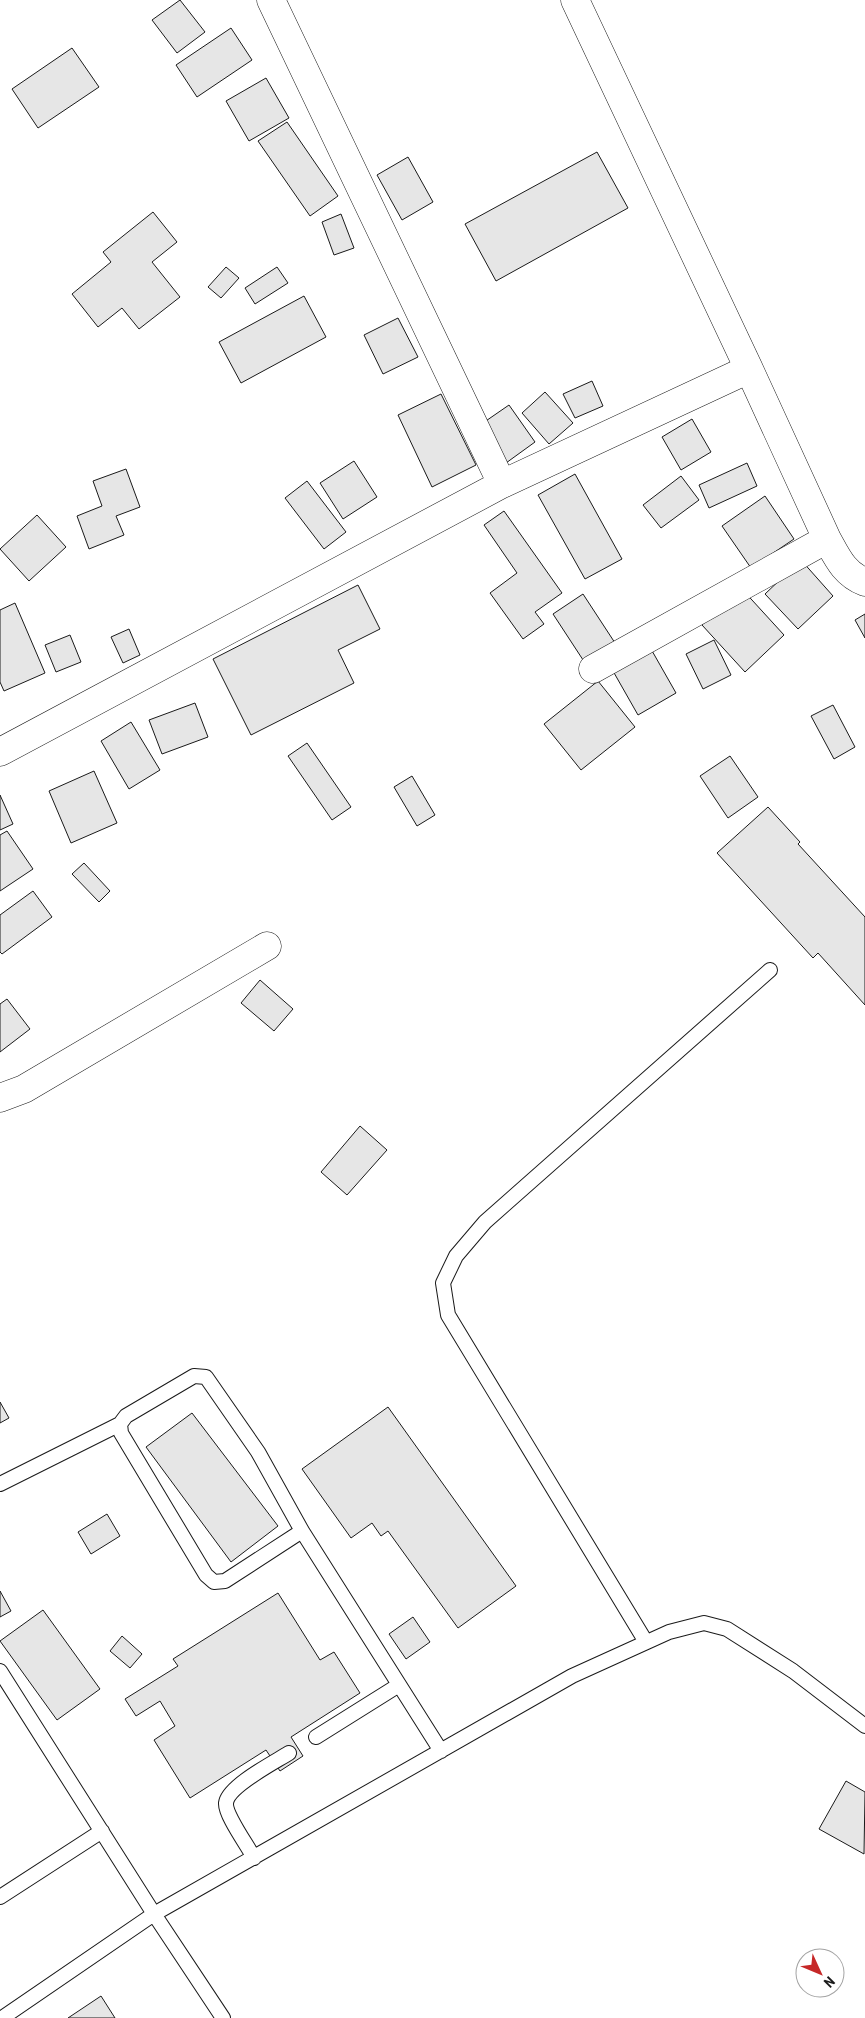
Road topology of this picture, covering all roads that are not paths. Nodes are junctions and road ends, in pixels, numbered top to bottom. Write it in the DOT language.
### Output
graph roads {
  1 [pos="271,0"];
  2 [pos="575,0"];
  3 [pos="749,369"];
  4 [pos="502,484"];
  5 [pos="827,539"];
  6 [pos="865,582"];
  7 [pos="593,669"];
  8 [pos="0,752"];
  9 [pos="267,946"];
  10 [pos="770,970"];
  11 [pos="0,1098"];
  12 [pos="120,1424"];
  13 [pos="0,1484"];
  14 [pos="302,1531"];
  15 [pos="646,1642"];
  16 [pos="1,1674"];
  17 [pos="399,1685"];
  18 [pos="865,1726"];
  19 [pos="316,1737"];
  20 [pos="440,1751"];
  21 [pos="289,1753"];
  22 [pos="102,1831"];
  23 [pos="254,1858"];
  24 [pos="0,1897"];
  25 [pos="154,1914"];
  26 [pos="2,2018"];
  27 [pos="223,2018"];
  1 -- 4 [label="street"];
  2 -- 3 [label="street"];
  3 -- 4 [label="street"];
  3 -- 5 [label="street"];
  4 -- 8 [label="street"];
  5 -- 6 [label="street"];
  5 -- 7 [label="street"];
  9 -- 11 [label="street"];
  10 -- 15 [label="lane"];
  12 -- 13 [label="lane"];
  12 -- 14 [label="lane"];
  12 -- 14 [label="lane"];
  14 -- 17 [label="lane"];
  15 -- 18 [label="lane"];
  15 -- 20 [label="lane"];
  16 -- 22 [label="lane"];
  17 -- 19 [label="lane"];
  17 -- 20 [label="lane"];
  20 -- 23 [label="lane"];
  21 -- 23 [label="lane"];
  22 -- 24 [label="lane"];
  22 -- 25 [label="lane"];
  23 -- 25 [label="lane"];
  25 -- 26 [label="lane"];
  25 -- 27 [label="lane"];
}
